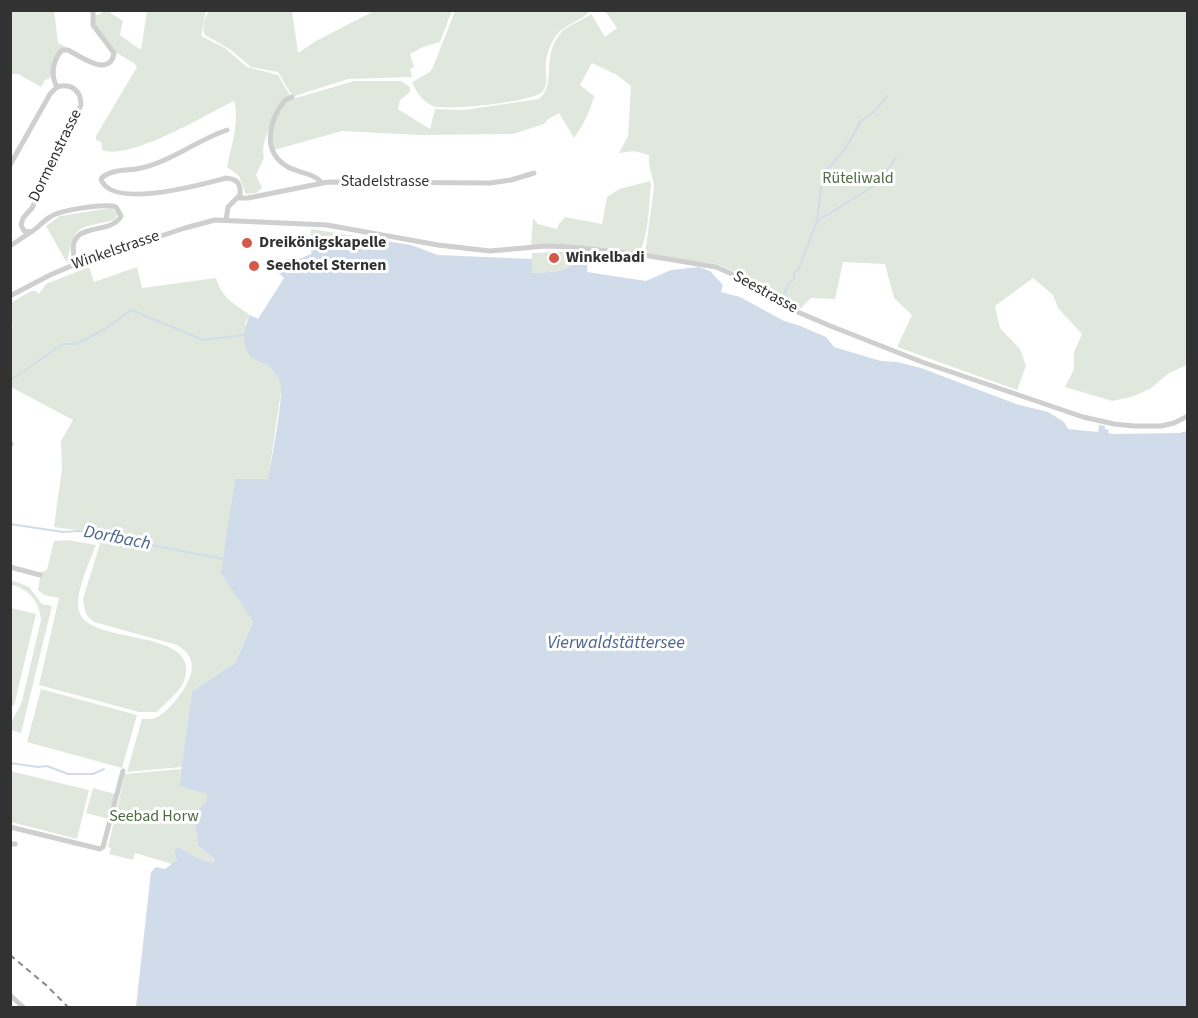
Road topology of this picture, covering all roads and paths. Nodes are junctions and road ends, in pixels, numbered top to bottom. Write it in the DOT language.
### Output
graph roads {
  1 [pos="93,10"];
  2 [pos="57,87"];
  3 [pos="292,98"];
  4 [pos="227,130"];
  5 [pos="10,165"];
  6 [pos="534,172"];
  7 [pos="322,183"];
  8 [pos="237,198"];
  9 [pos="226,220"];
  10 [pos="31,232"];
  11 [pos="10,246"];
  12 [pos="76,264"];
  13 [pos="10,296"];
  14 [pos="1188,416"];
  15 [pos="10,567"];
  16 [pos="40,575"];
  17 [pos="123,771"];
  18 [pos="10,827"];
  19 [pos="10,995"];
  20 [pos="24,1008"];
  1 -- 2 [label="street"];
  2 -- 5 [label="street"];
  2 -- 10 [label="street, Dormenstrasse"];
  3 -- 7 [label="street"];
  4 -- 8 [label="street"];
  6 -- 7 [label="street, Stadelstrasse"];
  7 -- 8 [label="street, Stadelstrasse"];
  8 -- 9 [label="street"];
  9 -- 12 [label="street, Winkelstrasse"];
  9 -- 14 [label="street, Seestrasse"];
  10 -- 11 [label="street"];
  10 -- 12 [label="street, Dormenstrasse"];
  12 -- 13 [label="street, Winkelstrasse"];
  15 -- 16 [label="street"];
  17 -- 18 [label="street"];
  19 -- 20 [label="street"];
}
